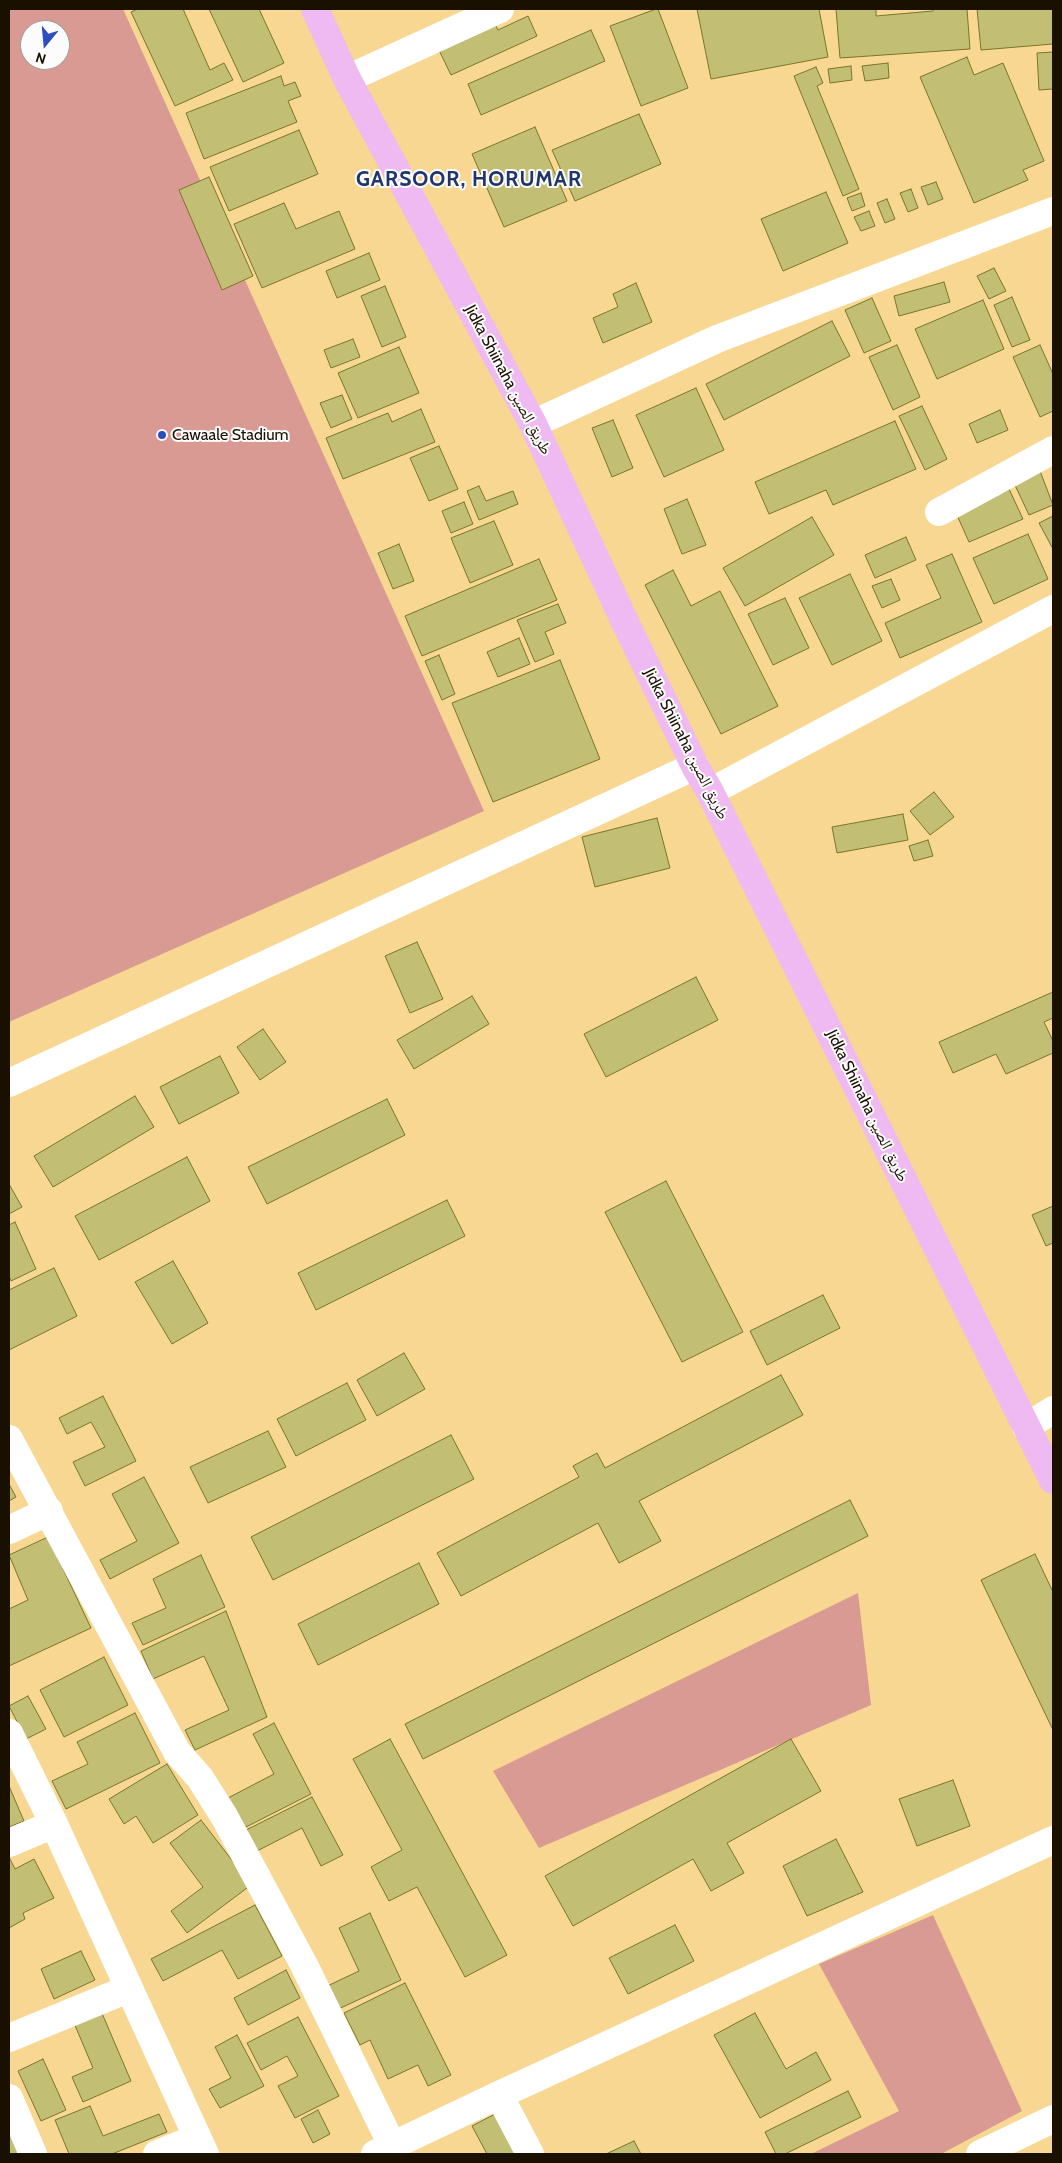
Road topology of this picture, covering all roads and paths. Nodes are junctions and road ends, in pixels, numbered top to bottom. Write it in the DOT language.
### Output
graph roads {
  1 [pos="315,9"];
  2 [pos="500,9"];
  3 [pos="347,79"];
  4 [pos="1053,211"];
  5 [pos="533,424"];
  6 [pos="1053,450"];
  7 [pos="939,512"];
  8 [pos="1053,609"];
  9 [pos="695,766"];
  10 [pos="710,792"];
  11 [pos="9,1083"];
  12 [pos="1053,1410"];
  13 [pos="1026,1427"];
  14 [pos="9,1439"];
  15 [pos="1053,1480"];
  16 [pos="49,1511"];
  17 [pos="9,1530"];
  18 [pos="9,1732"];
  19 [pos="54,1824"];
  20 [pos="1053,1840"];
  21 [pos="9,1843"];
  22 [pos="128,1989"];
  23 [pos="9,2038"];
  24 [pos="499,2095"];
  25 [pos="9,2098"];
  26 [pos="1053,2119"];
  27 [pos="201,2146"];
  28 [pos="383,2150"];
  29 [pos="33,2154"];
  30 [pos="157,2154"];
  31 [pos="530,2154"];
  32 [pos="980,2154"];
  1 -- 3 [label="main road, Jidka Shiinaha طريق الصين"];
  2 -- 3 [label="street"];
  3 -- 5 [label="main road, Jidka Shiinaha طريق الصين"];
  4 -- 5 [label="street"];
  5 -- 9 [label="main road, Jidka Shiinaha طريق الصين"];
  6 -- 7 [label="street"];
  8 -- 10 [label="street"];
  9 -- 10 [label="main road, Jidka Shiinaha طريق الصين"];
  9 -- 11 [label="street"];
  10 -- 13 [label="main road, Jidka Shiinaha طريق الصين"];
  12 -- 13 [label="street"];
  13 -- 15 [label="main road, Jidka Shiinaha طريق الصين"];
  14 -- 16 [label="street"];
  16 -- 17 [label="street"];
  16 -- 28 [label="street"];
  18 -- 19 [label="street"];
  19 -- 21 [label="street"];
  19 -- 22 [label="street"];
  20 -- 24 [label="street"];
  22 -- 23 [label="street"];
  22 -- 27 [label="street"];
  24 -- 28 [label="street"];
  24 -- 31 [label="street"];
  25 -- 29 [label="street"];
  26 -- 32 [label="street"];
  27 -- 30 [label="street"];
}
